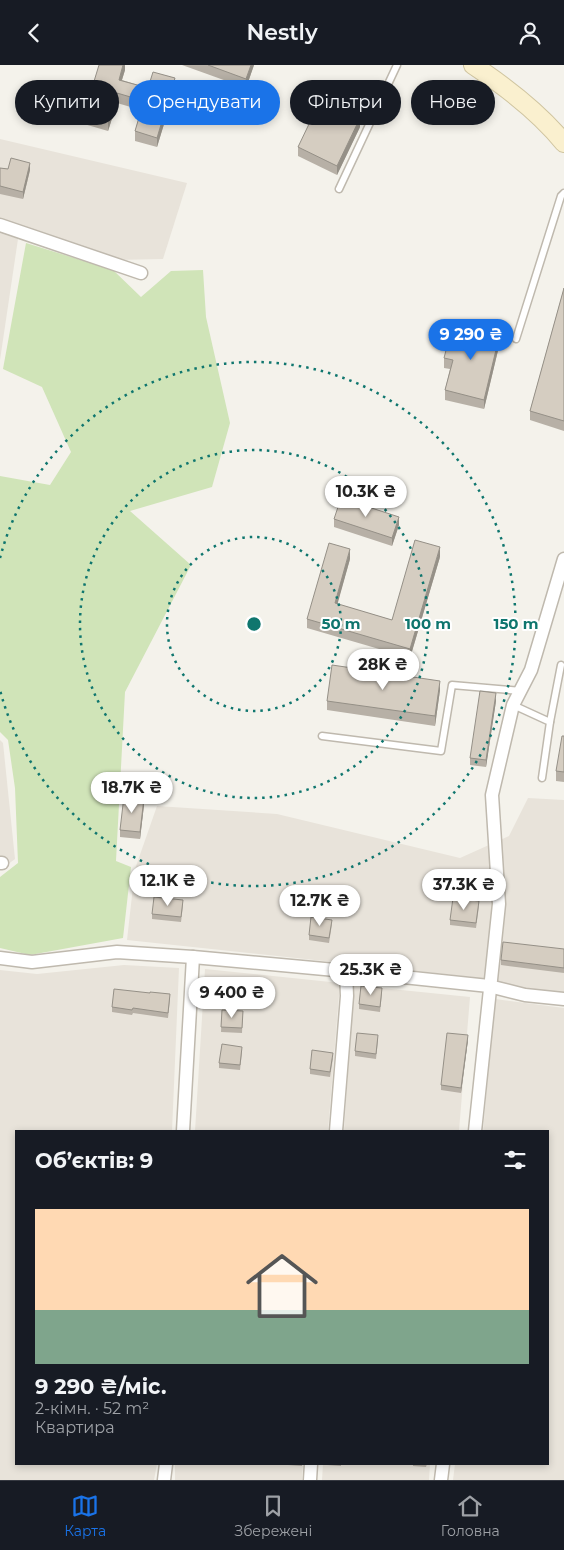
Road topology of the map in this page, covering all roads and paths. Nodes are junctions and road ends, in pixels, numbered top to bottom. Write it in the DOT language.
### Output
graph roads {
  1 [pos="397,65"];
  2 [pos="473,65"];
  3 [pos="564,143"];
  4 [pos="338,189"];
  5 [pos="564,193"];
  6 [pos="0,225"];
  7 [pos="141,273"];
  8 [pos="516,339"];
  9 [pos="564,559"];
  10 [pos="561,665"];
  11 [pos="521,691"];
  12 [pos="513,705"];
  13 [pos="550,722"];
  14 [pos="322,736"];
  15 [pos="542,778"];
  16 [pos="193,957"];
  17 [pos="0,958"];
  18 [pos="346,971"];
  19 [pos="489,986"];
  20 [pos="564,999"];
  21 [pos="183,1130"];
  22 [pos="336,1130"];
  23 [pos="475,1130"];
  24 [pos="166,1465"];
  25 [pos="311,1465"];
  26 [pos="443,1465"];
  27 [pos="164,1480"];
  28 [pos="310,1480"];
  29 [pos="441,1480"];
  1 -- 4 [label="lane"];
  2 -- 3 [label="main road"];
  5 -- 8 [label="lane"];
  6 -- 7 [label="street"];
  9 -- 11 [label="street"];
  10 -- 13 [label="lane"];
  11 -- 12 [label="street"];
  11 -- 14 [label="lane"];
  12 -- 13 [label="lane"];
  12 -- 19 [label="street"];
  13 -- 15 [label="lane"];
  16 -- 17 [label="street"];
  16 -- 18 [label="street"];
  16 -- 21 [label="street"];
  18 -- 19 [label="street"];
  18 -- 22 [label="street"];
  19 -- 20 [label="street"];
  19 -- 23 [label="street"];
  24 -- 27 [label="street"];
  25 -- 28 [label="street"];
  26 -- 29 [label="street"];
}
